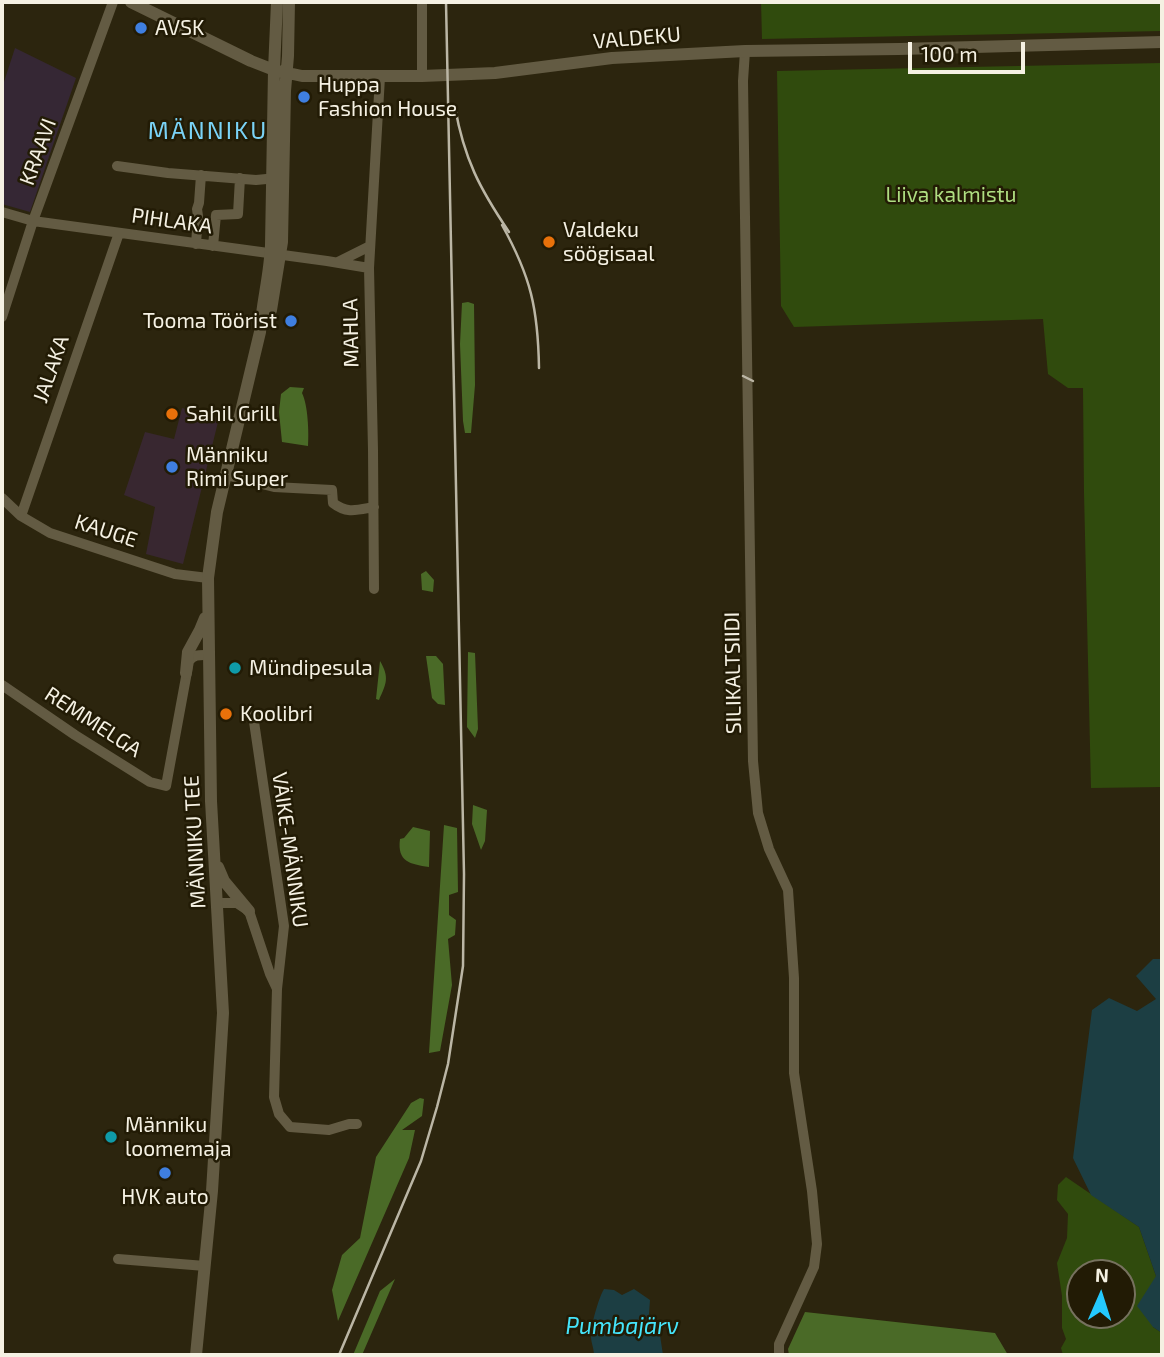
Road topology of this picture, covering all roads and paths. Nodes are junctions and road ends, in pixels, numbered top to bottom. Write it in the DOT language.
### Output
graph roads {
  1 [pos="113,2"];
  2 [pos="131,2"];
  3 [pos="276,2"];
  4 [pos="289,2"];
  5 [pos="422,2"];
  6 [pos="1162,42"];
  7 [pos="745,51"];
  8 [pos="280,72"];
  9 [pos="380,76"];
  10 [pos="422,76"];
  11 [pos="117,166"];
  12 [pos="201,175"];
  13 [pos="240,178"];
  14 [pos="278,178"];
  15 [pos="2,212"];
  16 [pos="33,221"];
  17 [pos="119,233"];
  18 [pos="196,244"];
  19 [pos="213,246"];
  20 [pos="370,246"];
  21 [pos="276,255"];
  22 [pos="338,262"];
  23 [pos="369,268"];
  24 [pos="2,317"];
  25 [pos="226,475"];
  26 [pos="2,498"];
  27 [pos="374,507"];
  28 [pos="21,516"];
  29 [pos="208,578"];
  30 [pos="374,589"];
  31 [pos="207,611"];
  32 [pos="208,660"];
  33 [pos="186,673"];
  34 [pos="2,685"];
  35 [pos="253,715"];
  36 [pos="214,860"];
  37 [pos="217,903"];
  38 [pos="249,911"];
  39 [pos="277,989"];
  40 [pos="357,1124"];
  41 [pos="118,1259"];
  42 [pos="205,1266"];
  43 [pos="196,1355"];
  44 [pos="779,1355"];
  1 -- 16 [label="street, KRAAVI"];
  2 -- 8 [label="street, VALDEKU"];
  3 -- 8 [label="street, MÄNNIKU TEE"];
  4 -- 8 [label="street, MÄNNIKU TEE"];
  5 -- 10 [label="street"];
  6 -- 7 [label="street, VALDEKU"];
  7 -- 10 [label="street, VALDEKU"];
  7 -- 44 [label="street, SILIKALTSIIDI"];
  8 -- 9 [label="street, VALDEKU"];
  8 -- 14 [label="street, MÄNNIKU TEE"];
  9 -- 10 [label="street, VALDEKU"];
  9 -- 20 [label="street, MAHLA"];
  11 -- 12 [label="street"];
  12 -- 13 [label="street"];
  12 -- 18 [label="street"];
  13 -- 14 [label="street"];
  13 -- 19 [label="street"];
  14 -- 21 [label="street, MÄNNIKU TEE"];
  15 -- 16 [label="street, PIHLAKA"];
  16 -- 17 [label="street, PIHLAKA"];
  16 -- 24 [label="street, KRAAVI"];
  17 -- 18 [label="street, PIHLAKA"];
  17 -- 28 [label="street, JALAKA"];
  18 -- 19 [label="street, PIHLAKA"];
  19 -- 21 [label="street, PIHLAKA"];
  20 -- 22 [label="street"];
  20 -- 23 [label="street, MAHLA"];
  21 -- 22 [label="street, PIHLAKA"];
  21 -- 25 [label="street, MÄNNIKU TEE"];
  22 -- 23 [label="street, PIHLAKA"];
  23 -- 27 [label="street, MAHLA"];
  25 -- 27 [label="street"];
  25 -- 29 [label="street, MÄNNIKU TEE"];
  26 -- 28 [label="street, KAUGE"];
  27 -- 30 [label="street, MAHLA"];
  28 -- 29 [label="street, KAUGE"];
  29 -- 31 [label="street, MÄNNIKU TEE"];
  31 -- 32 [label="street, MÄNNIKU TEE"];
  31 -- 33 [label="street"];
  32 -- 33 [label="street"];
  32 -- 36 [label="street, MÄNNIKU TEE"];
  33 -- 34 [label="street, REMMELGA"];
  35 -- 39 [label="street, VÄIKE-MÄNNIKU"];
  36 -- 37 [label="street, MÄNNIKU TEE"];
  36 -- 38 [label="street"];
  37 -- 38 [label="street"];
  37 -- 42 [label="street, MÄNNIKU TEE"];
  38 -- 39 [label="street, VÄIKE-MÄNNIKU"];
  39 -- 40 [label="street, VÄIKE-MÄNNIKU"];
  41 -- 42 [label="street"];
  42 -- 43 [label="street, MÄNNIKU TEE"];
}
